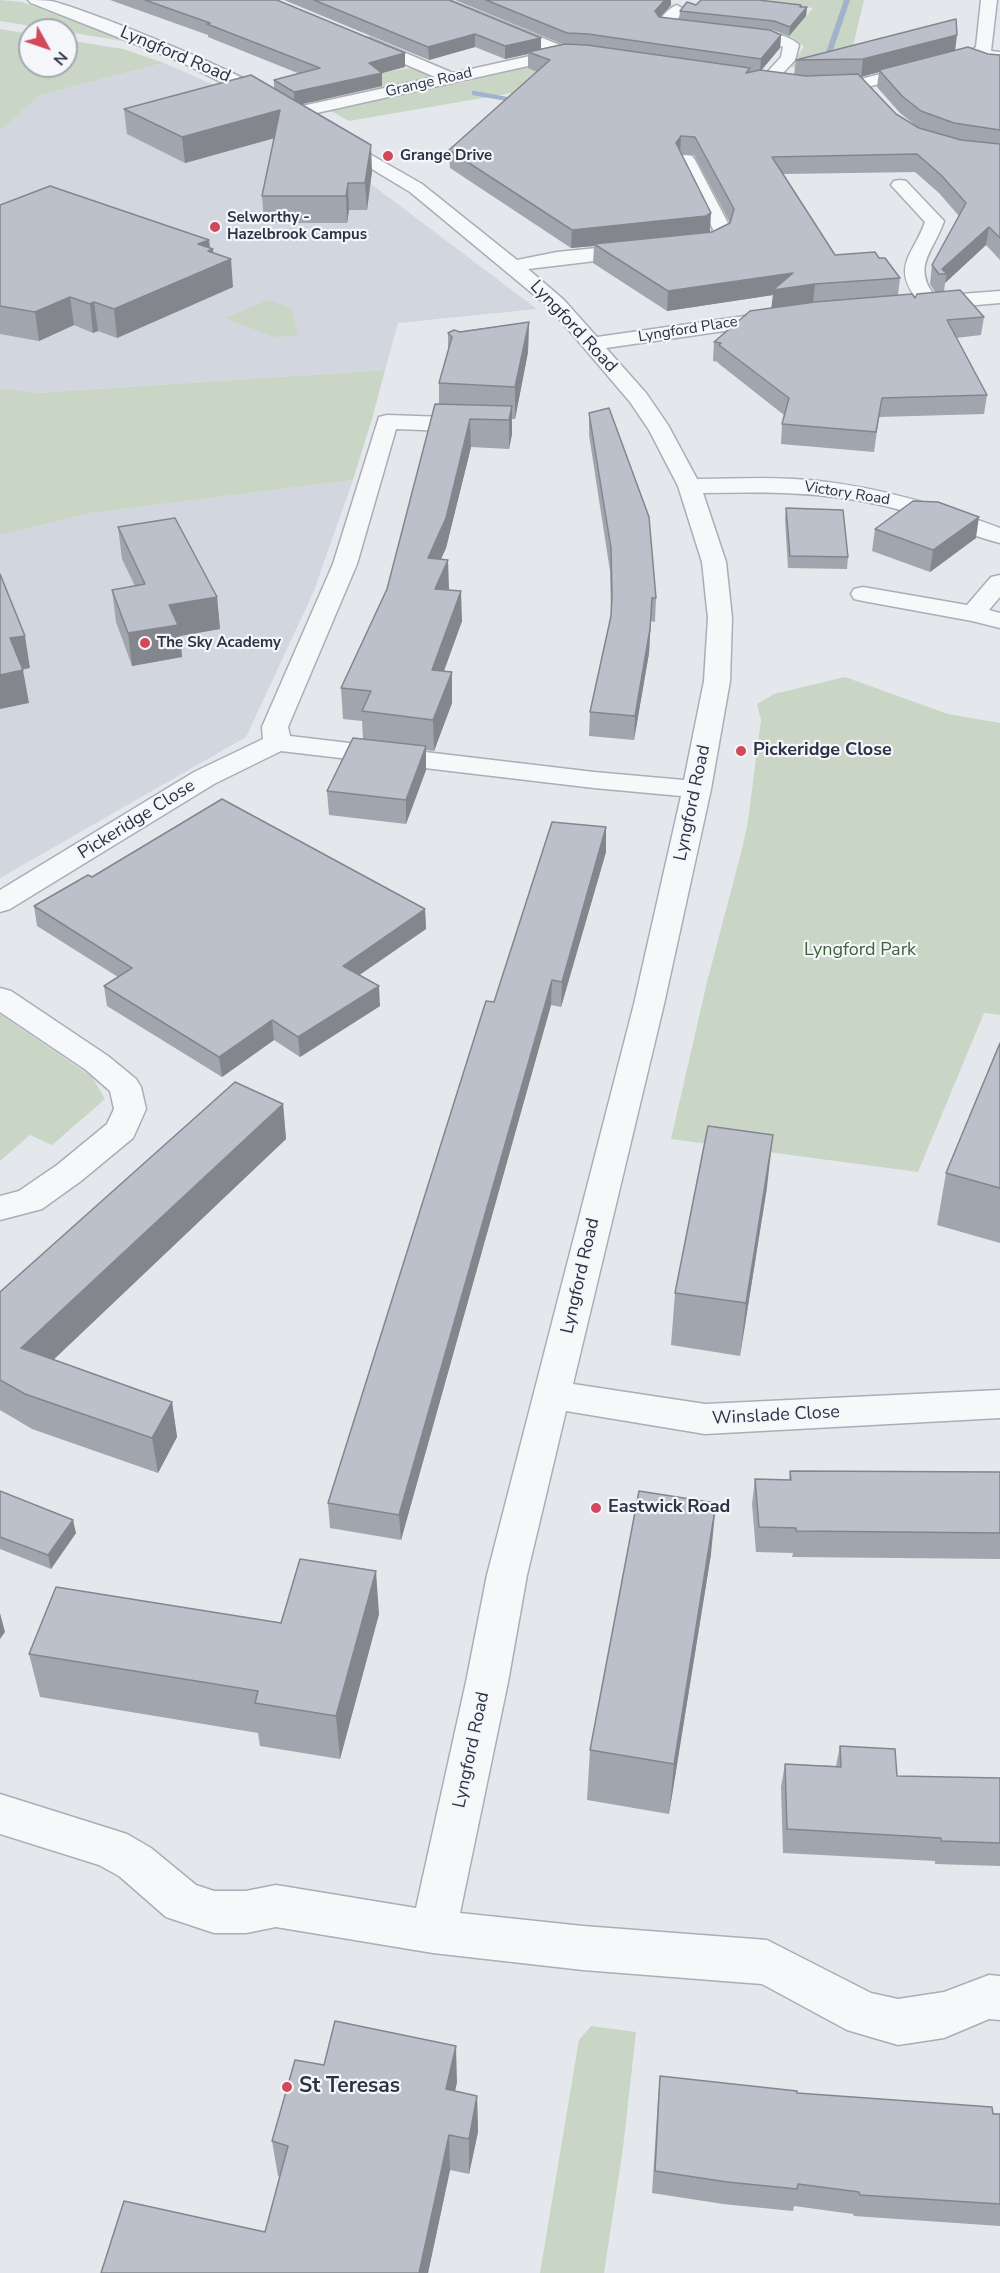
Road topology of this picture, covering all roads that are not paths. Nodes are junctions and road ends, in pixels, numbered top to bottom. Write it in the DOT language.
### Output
graph roads {
  1 [pos="36,0"];
  2 [pos="436,0"];
  3 [pos="988,0"];
  4 [pos="677,10"];
  5 [pos="351,36"];
  6 [pos="564,53"];
  7 [pos="978,53"];
  8 [pos="1000,57"];
  9 [pos="607,58"];
  10 [pos="452,78"];
  11 [pos="786,83"];
  12 [pos="804,86"];
  13 [pos="294,113"];
  14 [pos="686,160"];
  15 [pos="900,185"];
  16 [pos="923,209"];
  17 [pos="901,211"];
  18 [pos="513,266"];
  19 [pos="1000,297"];
  20 [pos="930,303"];
  21 [pos="906,305"];
  22 [pos="802,313"];
  23 [pos="592,344"];
  24 [pos="494,426"];
  25 [pos="689,486"];
  26 [pos="1000,536"];
  27 [pos="1000,582"];
  28 [pos="863,594"];
  29 [pos="975,614"];
  30 [pos="1000,621"];
  31 [pos="277,744"];
  32 [pos="697,789"];
  33 [pos="0,903"];
  34 [pos="0,998"];
  35 [pos="0,1208"];
  36 [pos="553,1395"];
  37 [pos="1000,1404"];
  38 [pos="0,1814"];
  39 [pos="433,1932"];
  40 [pos="1000,1998"];
  1 -- 13 [label="street, Lyngford Road"];
  2 -- 6 [label="street"];
  3 -- 7 [label="street"];
  4 -- 11 [label="street"];
  5 -- 10 [label="street"];
  6 -- 9 [label="street"];
  6 -- 10 [label="street, Grange Road"];
  7 -- 8 [label="street"];
  7 -- 12 [label="street"];
  10 -- 13 [label="street, Grange Road"];
  13 -- 18 [label="street, Lyngford Road"];
  14 -- 18 [label="street"];
  15 -- 16 [label="street"];
  16 -- 17 [label="street"];
  16 -- 20 [label="street"];
  18 -- 23 [label="street, Lyngford Road"];
  19 -- 20 [label="street"];
  20 -- 21 [label="street"];
  22 -- 23 [label="street, Lyngford Place"];
  23 -- 25 [label="street, Lyngford Road"];
  24 -- 31 [label="street"];
  25 -- 26 [label="street, Victory Road"];
  25 -- 32 [label="street, Lyngford Road"];
  27 -- 29 [label="street"];
  28 -- 29 [label="street"];
  29 -- 30 [label="street"];
  31 -- 32 [label="street"];
  31 -- 33 [label="street, Pickeridge Close"];
  32 -- 36 [label="street, Lyngford Road"];
  34 -- 35 [label="street"];
  36 -- 37 [label="street, Winslade Close"];
  36 -- 39 [label="street, Lyngford Road"];
  38 -- 39 [label="street"];
  39 -- 40 [label="street"];
}
